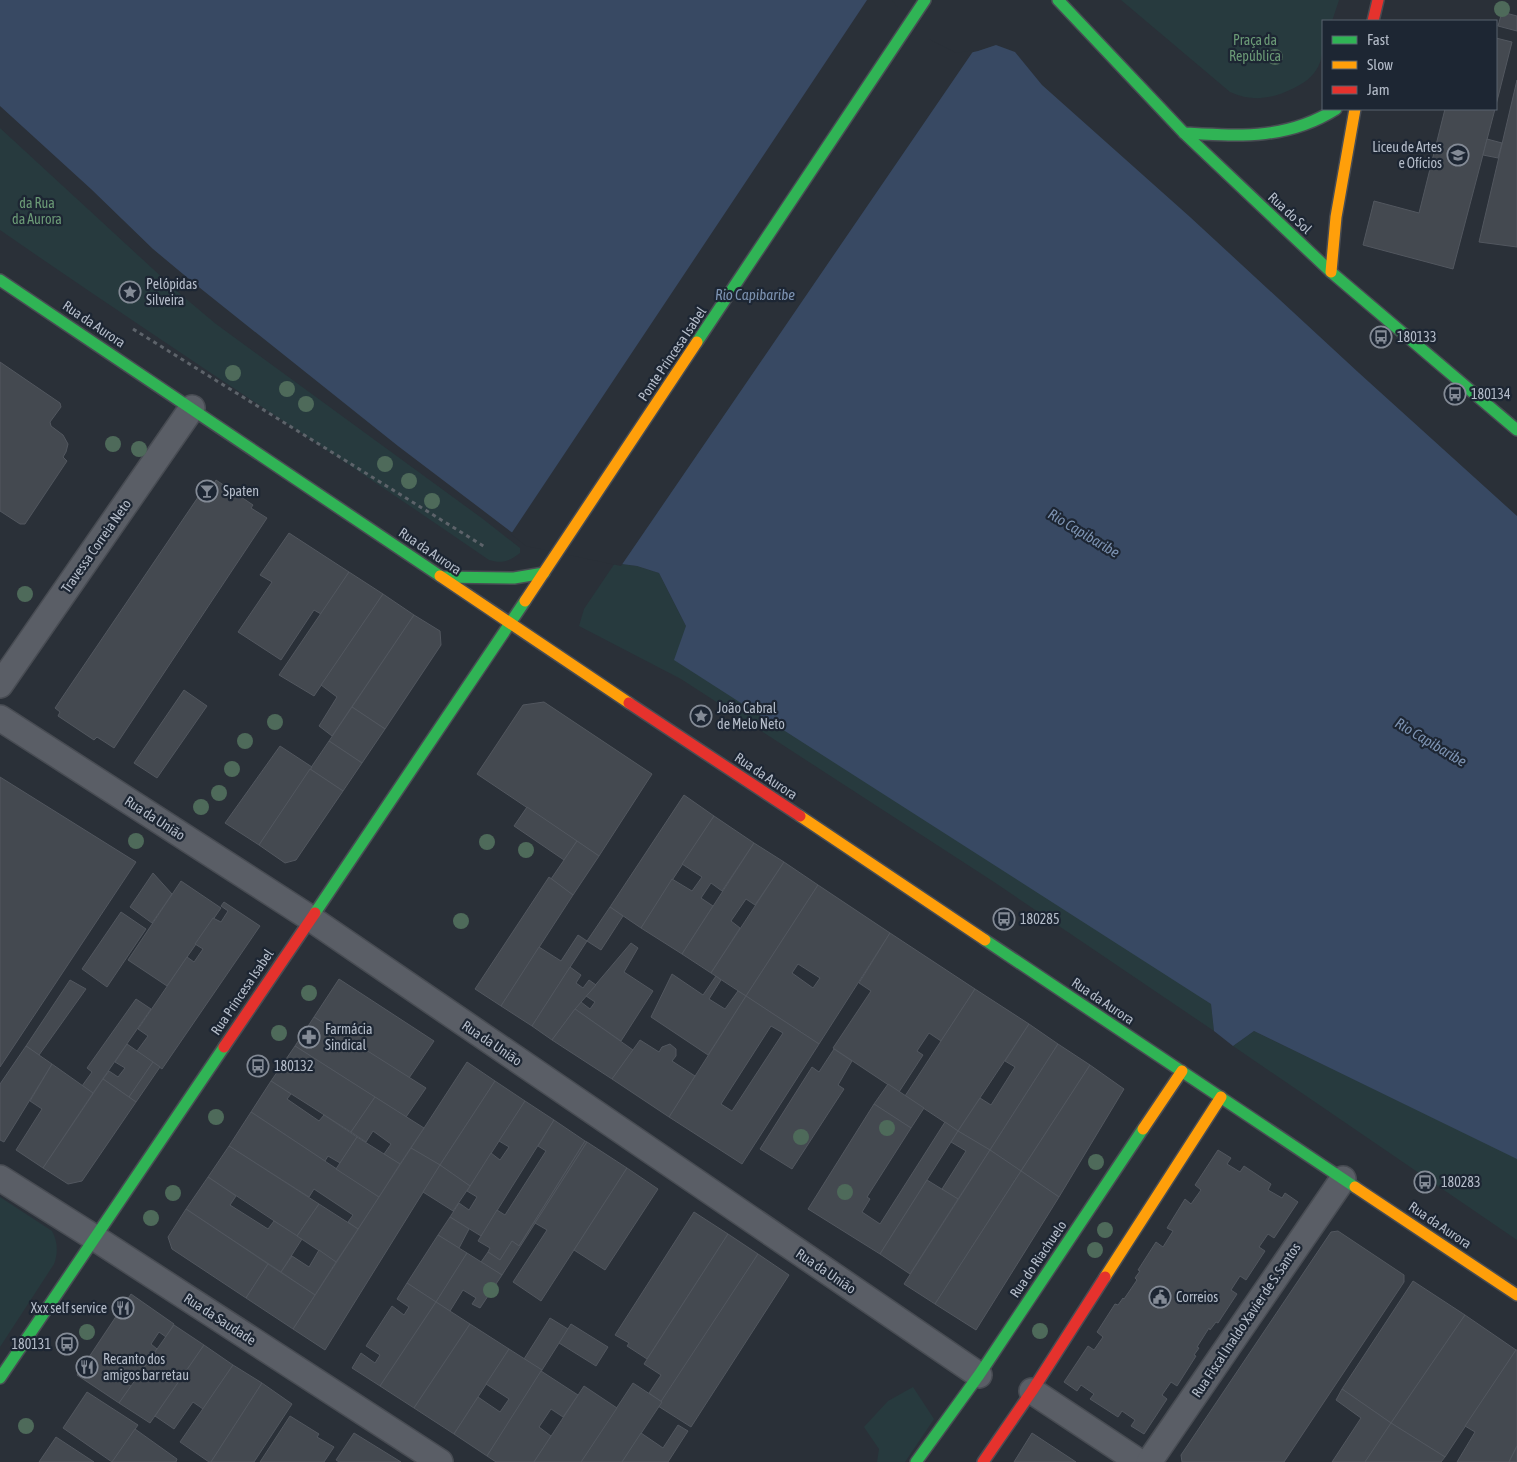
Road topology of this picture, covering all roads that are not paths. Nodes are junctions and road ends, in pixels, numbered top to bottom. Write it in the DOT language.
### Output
graph roads {
  1 [pos="925,0"];
  2 [pos="1058,0"];
  3 [pos="1378,0"];
  4 [pos="1373,20"];
  5 [pos="1335,110"];
  6 [pos="1355,110"];
  7 [pos="1184,133"];
  8 [pos="1331,272"];
  9 [pos="0,280"];
  10 [pos="192,408"];
  11 [pos="1517,430"];
  12 [pos="544,573"];
  13 [pos="442,577"];
  14 [pos="510,624"];
  15 [pos="0,685"];
  16 [pos="0,718"];
  17 [pos="310,918"];
  18 [pos="1182,1071"];
  19 [pos="1221,1097"];
  20 [pos="0,1178"];
  21 [pos="1343,1179"];
  22 [pos="95,1238"];
  23 [pos="1517,1295"];
  24 [pos="979,1375"];
  25 [pos="0,1378"];
  26 [pos="1032,1390"];
  27 [pos="440,1462"];
  28 [pos="916,1462"];
  29 [pos="983,1462"];
  30 [pos="1139,1462"];
  31 [pos="1149,1462"];
  1 -- 12 [label="main road, Ponte Princesa Isabel"];
  2 -- 7 [label="main road, Rua do Sol"];
  3 -- 4 [label="main road"];
  5 -- 7 [label="main road"];
  6 -- 8 [label="main road"];
  7 -- 8 [label="main road, Rua do Sol"];
  8 -- 11 [label="main road, Rua do Sol"];
  9 -- 10 [label="main road, Rua da Aurora"];
  10 -- 13 [label="main road, Rua da Aurora"];
  10 -- 15 [label="street, Travessa Correia Neto"];
  12 -- 13 [label="main road"];
  12 -- 14 [label="main road, Ponte Princesa Isabel"];
  13 -- 14 [label="main road, Rua da Aurora"];
  14 -- 17 [label="main road, Rua Princesa Isabel"];
  14 -- 18 [label="main road, Rua da Aurora"];
  16 -- 17 [label="street, Rua da União"];
  17 -- 22 [label="main road, Rua Princesa Isabel"];
  17 -- 24 [label="street, Rua da União"];
  18 -- 19 [label="main road, Rua da Aurora"];
  18 -- 24 [label="main road, Rua do Riachuelo"];
  19 -- 21 [label="main road, Rua da Aurora"];
  19 -- 26 [label="main road"];
  20 -- 22 [label="street, Rua da Saudade"];
  21 -- 23 [label="main road, Rua da Aurora"];
  21 -- 31 [label="street, Rua Fiscal Inaldo Xavier de S. Santos"];
  22 -- 25 [label="main road, Rua Princesa Isabel"];
  22 -- 27 [label="street, Rua da Saudade"];
  24 -- 28 [label="main road, Rua do Riachuelo"];
  26 -- 29 [label="main road"];
  26 -- 30 [label="street"];
}
